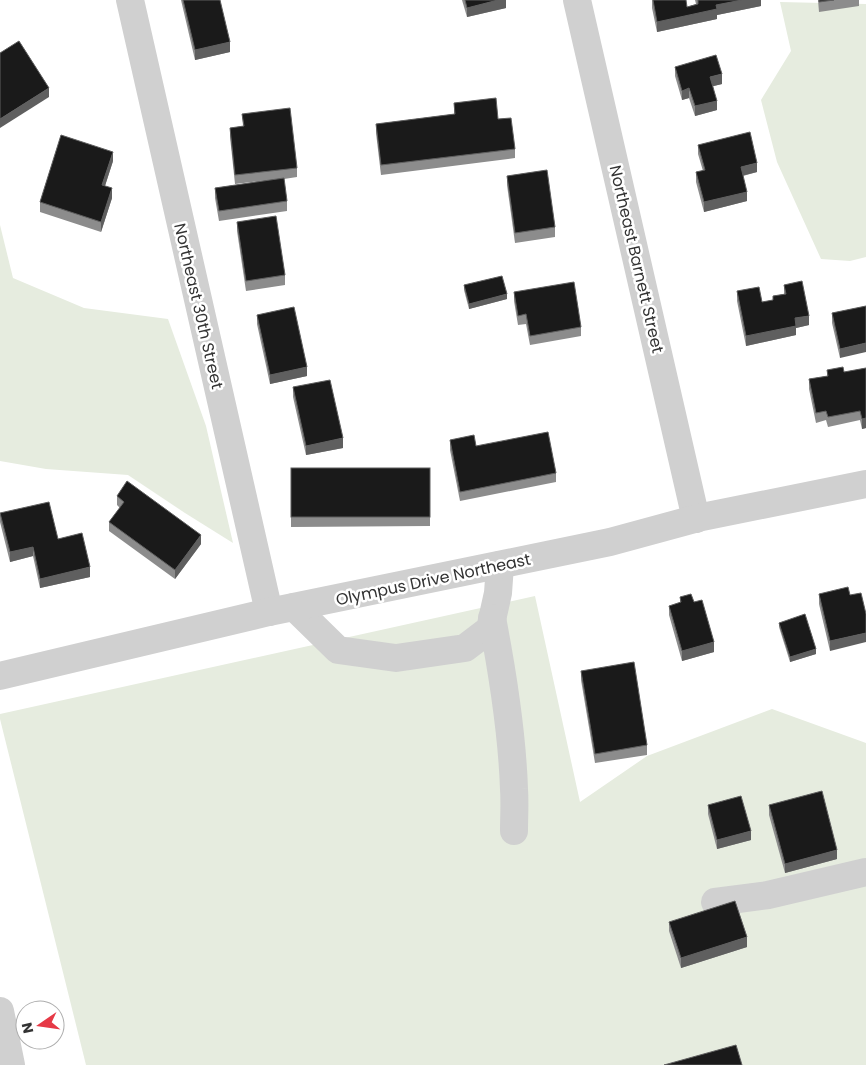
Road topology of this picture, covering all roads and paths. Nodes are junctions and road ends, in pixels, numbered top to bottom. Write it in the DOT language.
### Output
graph roads {
  1 [pos="130,0"];
  2 [pos="577,0"];
  3 [pos="866,484"];
  4 [pos="696,519"];
  5 [pos="500,565"];
  6 [pos="282,610"];
  7 [pos="492,618"];
  8 [pos="0,676"];
  9 [pos="514,831"];
  10 [pos="866,872"];
  11 [pos="715,902"];
  12 [pos="0,1011"];
  13 [pos="11,1065"];
  1 -- 6 [label="street, Northeast 30th Street"];
  2 -- 4 [label="street, Northeast Barnett Street"];
  3 -- 4 [label="street, Olympus Drive Northeast"];
  4 -- 5 [label="street, Olympus Drive Northeast"];
  5 -- 6 [label="street, Olympus Drive Northeast"];
  5 -- 7 [label="street"];
  6 -- 7 [label="street"];
  6 -- 8 [label="street, Olympus Drive Northeast"];
  7 -- 9 [label="street"];
  10 -- 11 [label="street"];
  12 -- 13 [label="street"];
}
